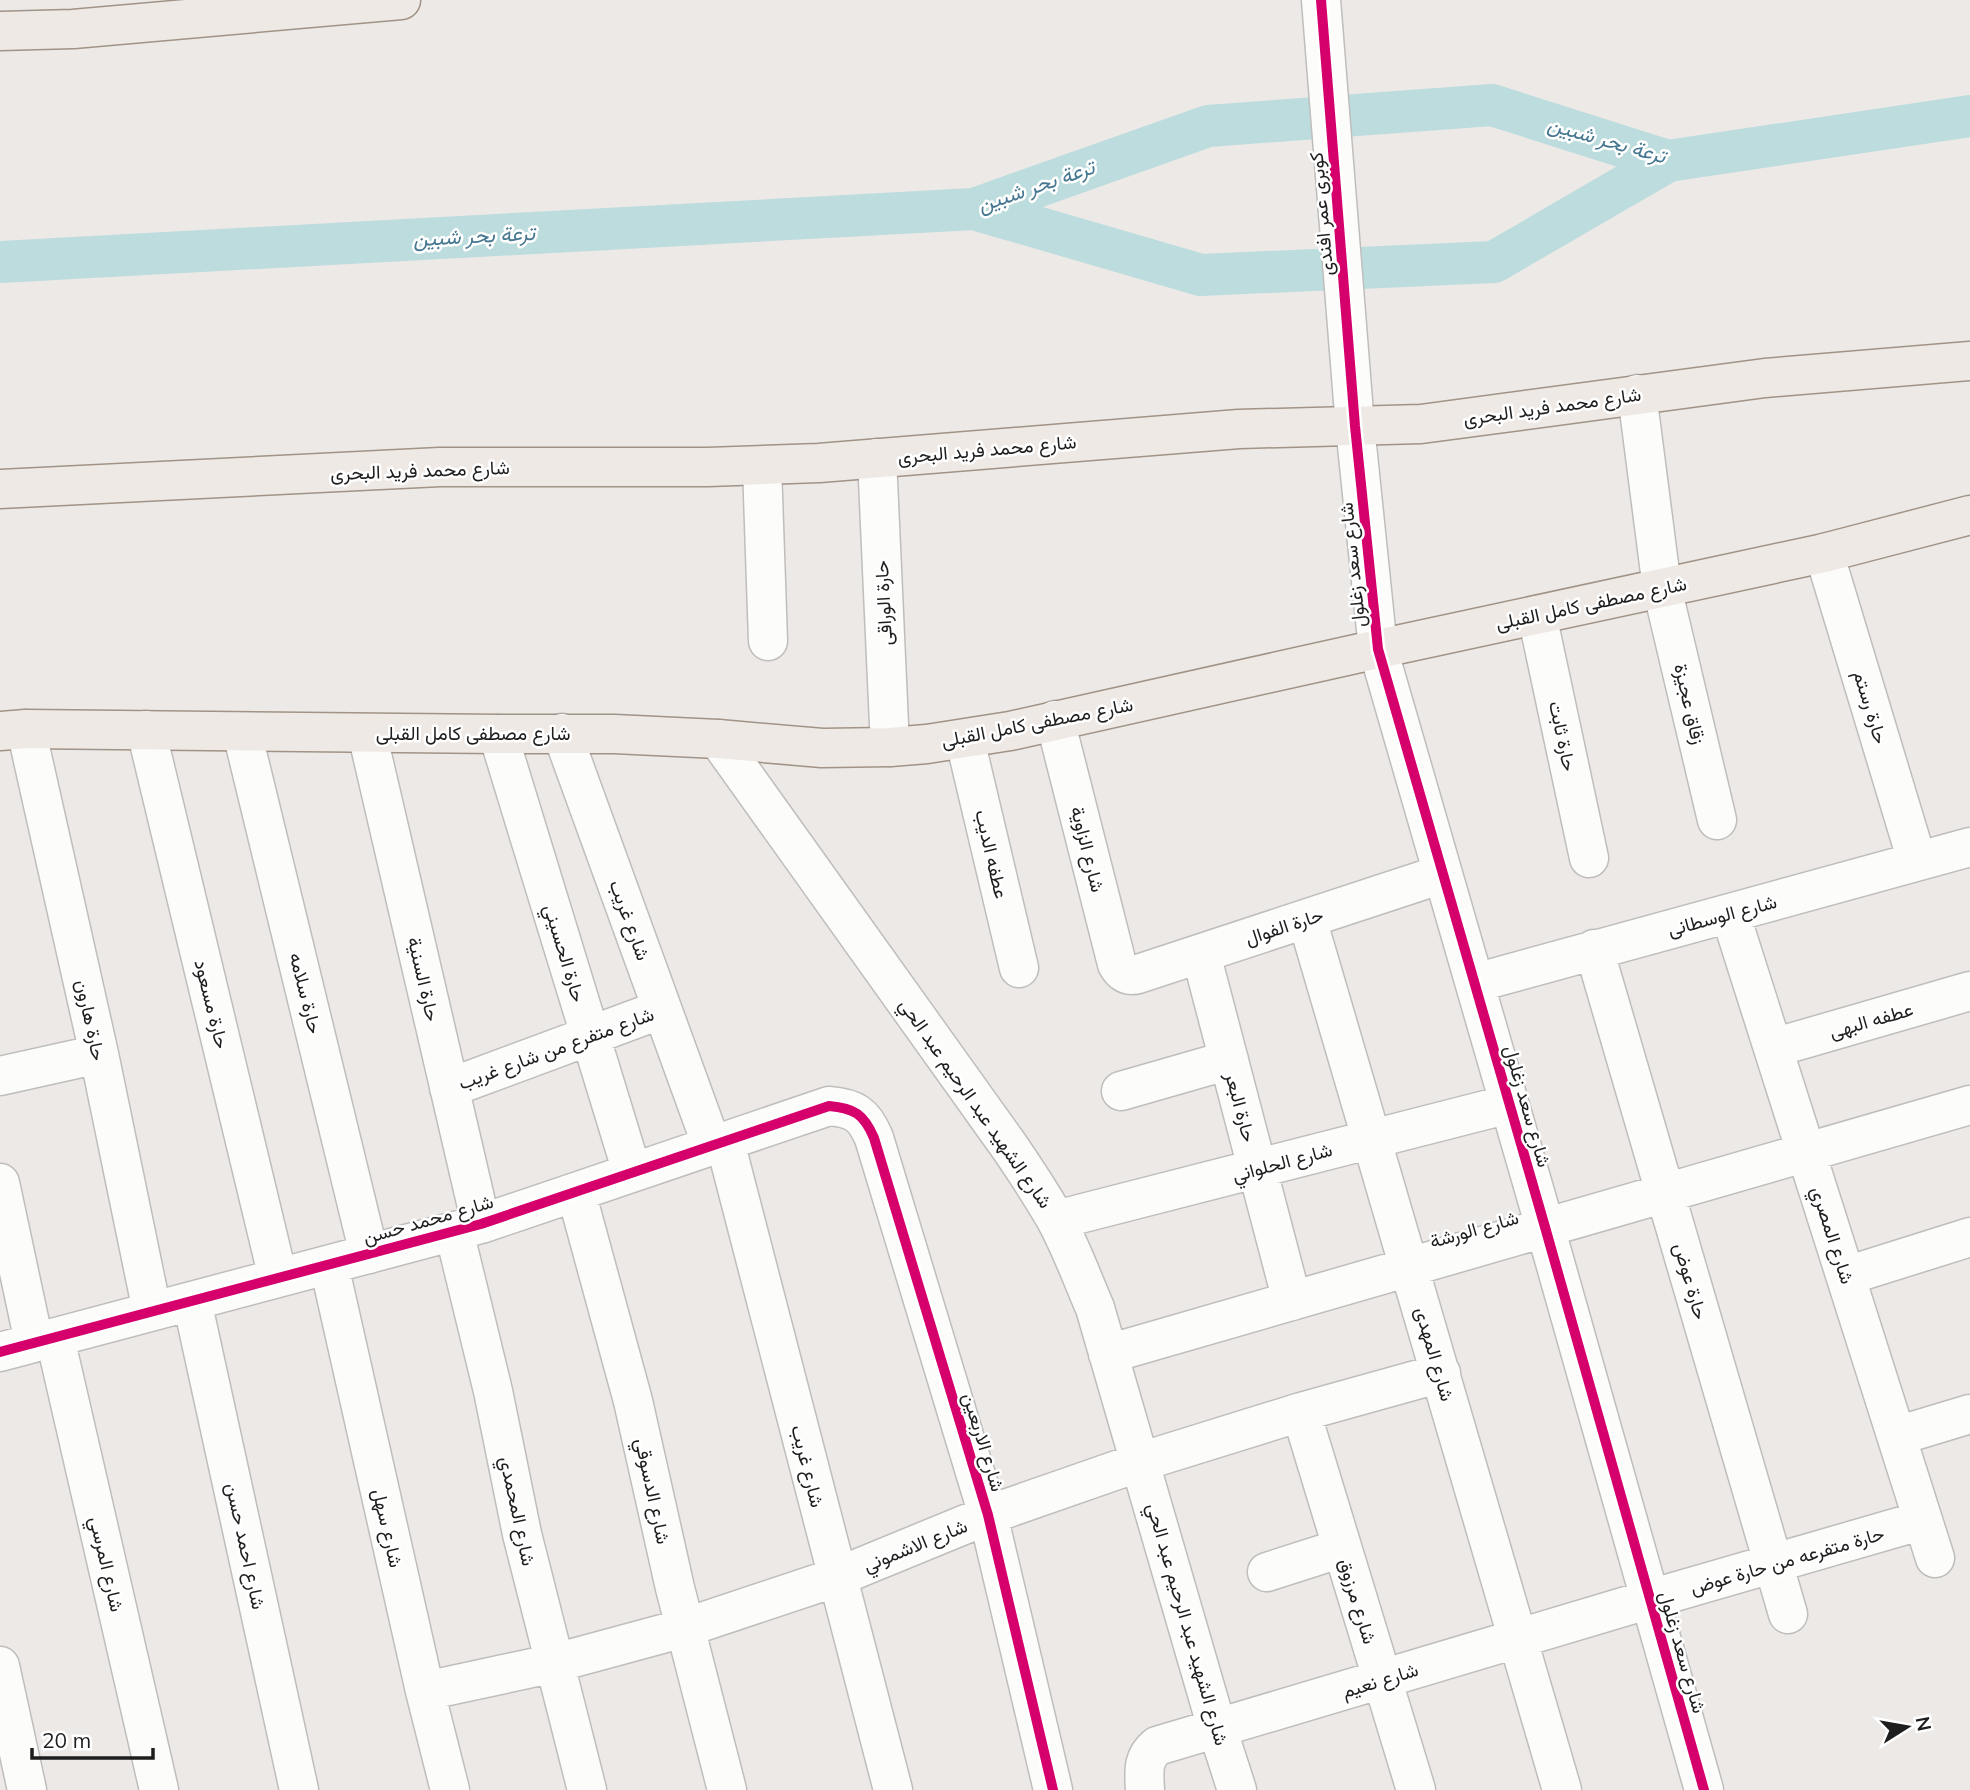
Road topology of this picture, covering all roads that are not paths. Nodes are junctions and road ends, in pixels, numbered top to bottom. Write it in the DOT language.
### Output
graph roads {
  1 [pos="401,0"];
  2 [pos="1321,3"];
  3 [pos="0,31"];
  4 [pos="1970,361"];
  5 [pos="1637,394"];
  6 [pos="1355,426"];
  7 [pos="877,458"];
  8 [pos="762,466"];
  9 [pos="0,489"];
  10 [pos="1970,516"];
  11 [pos="1824,553"];
  12 [pos="1662,588"];
  13 [pos="1537,615"];
  14 [pos="768,641"];
  15 [pos="1378,649"];
  16 [pos="1055,720"];
  17 [pos="13,730"];
  18 [pos="146,730"];
  19 [pos="242,732"];
  20 [pos="367,733"];
  21 [pos="562,733"];
  22 [pos="498,734"];
  23 [pos="718,739"];
  24 [pos="965,740"];
  25 [pos="890,747"];
  26 [pos="1717,820"];
  27 [pos="1970,847"];
  28 [pos="1589,858"];
  29 [pos="1917,861"];
  30 [pos="1442,874"];
  31 [pos="1730,913"];
  32 [pos="1307,919"];
  33 [pos="1594,949"];
  34 [pos="1201,954"];
  35 [pos="1019,968"];
  36 [pos="1125,974"];
  37 [pos="1475,983"];
  38 [pos="1970,991"];
  39 [pos="662,1009"];
  40 [pos="590,1035"];
  41 [pos="1773,1048"];
  42 [pos="99,1054"];
  43 [pos="1229,1060"];
  44 [pos="0,1076"];
  45 [pos="449,1088"];
  46 [pos="1121,1091"];
  47 [pos="1508,1104"];
  48 [pos="1970,1105"];
  49 [pos="857,1113"];
  50 [pos="1371,1138"];
  51 [pos="718,1144"];
  52 [pos="1806,1152"];
  53 [pos="1258,1168"];
  54 [pos="632,1172"];
  55 [pos="0,1183"];
  56 [pos="576,1192"];
  57 [pos="1665,1192"];
  58 [pos="1056,1220"];
  59 [pos="1545,1227"];
  60 [pos="468,1228"];
  61 [pos="1970,1237"];
  62 [pos="369,1254"];
  63 [pos="329,1265"];
  64 [pos="1409,1266"];
  65 [pos="1846,1276"];
  66 [pos="278,1278"];
  67 [pos="192,1301"];
  68 [pos="1292,1301"];
  69 [pos="152,1311"];
  70 [pos="30,1344"];
  71 [pos="1108,1354"];
  72 [pos="1441,1373"];
  73 [pos="1301,1412"];
  74 [pos="1970,1414"];
  75 [pos="1896,1436"];
  76 [pos="1140,1462"];
  77 [pos="988,1516"];
  78 [pos="1923,1520"];
  79 [pos="1342,1548"];
  80 [pos="1935,1558"];
  81 [pos="1774,1563"];
  82 [pos="1267,1572"];
  83 [pos="837,1577"];
  84 [pos="1650,1599"];
  85 [pos="1788,1614"];
  86 [pos="684,1628"];
  87 [pos="1517,1639"];
  88 [pos="555,1663"];
  89 [pos="0,1666"];
  90 [pos="1382,1679"];
  91 [pos="425,1692"];
  92 [pos="1217,1728"];
  93 [pos="27,1790"];
  94 [pos="159,1790"];
  95 [pos="299,1790"];
  96 [pos="450,1790"];
  97 [pos="587,1790"];
  98 [pos="727,1790"];
  99 [pos="893,1790"];
  100 [pos="1053,1790"];
  101 [pos="1145,1790"];
  102 [pos="1237,1790"];
  103 [pos="1416,1790"];
  104 [pos="1562,1790"];
  105 [pos="1704,1790"];
  1 -- 3 [label="main road"];
  2 -- 6 [label="street, كوبرى عمر افندى"];
  4 -- 5 [label="main road, شارع محمد فريد البحرى"];
  5 -- 6 [label="main road, شارع محمد فريد البحرى"];
  5 -- 12 [label="street, زقاق عجيزة"];
  6 -- 7 [label="main road, شارع محمد فريد البحرى"];
  6 -- 15 [label="street, شارع سعد زغلول"];
  7 -- 8 [label="main road, شارع محمد فريد البحرى"];
  7 -- 25 [label="street, حارة الوراقى"];
  8 -- 9 [label="main road, شارع محمد فريد البحرى"];
  8 -- 14 [label="street"];
  10 -- 11 [label="main road, شارع مصطفى كامل القبلى"];
  11 -- 12 [label="main road, شارع مصطفى كامل القبلى"];
  11 -- 29 [label="street, حارة رستم"];
  12 -- 13 [label="main road, شارع مصطفى كامل القبلى"];
  12 -- 26 [label="street, زقاق عجيزة"];
  13 -- 15 [label="main road, شارع مصطفى كامل القبلى"];
  13 -- 28 [label="street, حارة ثابت"];
  15 -- 16 [label="main road, شارع مصطفى كامل القبلى"];
  15 -- 30 [label="street, شارع سعد زغلول"];
  16 -- 24 [label="main road, شارع مصطفى كامل القبلى"];
  16 -- 36 [label="street, شارع الزاوية"];
  17 -- 18 [label="main road, شارع مصطفى كامل القبلى"];
  17 -- 42 [label="street, حارة هارون"];
  18 -- 19 [label="main road, شارع مصطفى كامل القبلى"];
  18 -- 66 [label="street, حارة مسعود"];
  19 -- 20 [label="main road, شارع مصطفى كامل القبلى"];
  19 -- 62 [label="street, حارة سلامه"];
  20 -- 22 [label="main road, شارع مصطفى كامل القبلى"];
  20 -- 45 [label="street, حارة السنية"];
  21 -- 22 [label="main road, شارع مصطفى كامل القبلى"];
  21 -- 23 [label="main road, شارع مصطفى كامل القبلى"];
  21 -- 39 [label="street, شارع غريب"];
  22 -- 40 [label="street, حارة الحسيني"];
  23 -- 25 [label="main road, شارع مصطفى كامل القبلى"];
  23 -- 58 [label="street, شارع الشهيد عبد الرحيم عبد الحي"];
  24 -- 25 [label="main road, شارع مصطفى كامل القبلى"];
  24 -- 35 [label="street, عطفه الديب"];
  27 -- 29 [label="street, شارع الوسطانى"];
  29 -- 31 [label="street, شارع الوسطانى"];
  30 -- 32 [label="street, حارة الفوال"];
  30 -- 37 [label="street, شارع سعد زغلول"];
  31 -- 33 [label="street, شارع الوسطانى"];
  31 -- 41 [label="street, شارع المصري"];
  32 -- 34 [label="street, حارة الفوال"];
  32 -- 50 [label="street, شارع المهدى"];
  33 -- 37 [label="street, شارع الوسطانى"];
  33 -- 57 [label="street, حارة عوض"];
  34 -- 36 [label="street, حارة الفوال"];
  34 -- 43 [label="street, حارة البعر"];
  37 -- 47 [label="street, شارع سعد زغلول"];
  38 -- 41 [label="street, عطفه البهى"];
  39 -- 40 [label="street, شارع متفرع من شارع غريب"];
  39 -- 51 [label="street, شارع غريب"];
  40 -- 45 [label="street, شارع متفرع من شارع غريب"];
  40 -- 54 [label="street, حارة الحسيني"];
  41 -- 52 [label="street, شارع المصري"];
  42 -- 44 [label="street"];
  42 -- 69 [label="street, حارة هارون"];
  43 -- 46 [label="street"];
  43 -- 53 [label="street, حارة البعر"];
  45 -- 60 [label="street, حارة السنية"];
  47 -- 50 [label="street, شارع الحلواني"];
  47 -- 59 [label="street, شارع سعد زغلول"];
  48 -- 52 [label="street, شارع الورشة"];
  49 -- 51 [label="street, شارع محمد حسن"];
  49 -- 77 [label="street, شارع الاربعين"];
  50 -- 53 [label="street, شارع الحلواني"];
  50 -- 64 [label="street, شارع المهدى"];
  51 -- 54 [label="street, شارع محمد حسن"];
  51 -- 83 [label="street, شارع غريب"];
  52 -- 57 [label="street, شارع الورشة"];
  52 -- 65 [label="street, شارع المصري"];
  53 -- 58 [label="street, شارع الحلواني"];
  53 -- 68 [label="street, حارة البعر"];
  54 -- 56 [label="street, شارع محمد حسن"];
  55 -- 70 [label="street, شارع المرسي"];
  56 -- 60 [label="street, شارع محمد حسن"];
  56 -- 86 [label="street, شارع الدسوقي"];
  57 -- 59 [label="street, شارع الورشة"];
  57 -- 81 [label="street, حارة عوض"];
  58 -- 71 [label="street, شارع الشهيد عبد الرحيم عبد الحي"];
  59 -- 64 [label="street, شارع الورشة"];
  59 -- 84 [label="street, شارع سعد زغلول"];
  60 -- 62 [label="street, شارع محمد حسن"];
  60 -- 88 [label="street, شارع المحمدي"];
  61 -- 65 [label="street"];
  62 -- 63 [label="street, شارع محمد حسن"];
  63 -- 66 [label="street, شارع محمد حسن"];
  63 -- 91 [label="street, شارع سهل"];
  64 -- 68 [label="street, شارع الورشة"];
  64 -- 72 [label="street, شارع المهدى"];
  65 -- 75 [label="street, شارع المصري"];
  66 -- 67 [label="street, شارع محمد حسن"];
  67 -- 69 [label="street, شارع محمد حسن"];
  67 -- 95 [label="street, شارع احمد حسن"];
  68 -- 71 [label="street, شارع الورشة"];
  69 -- 70 [label="street, شارع محمد حسن"];
  70 -- 94 [label="street, شارع المرسي"];
  71 -- 76 [label="street, شارع الشهيد عبد الرحيم عبد الحي"];
  72 -- 73 [label="street, شارع الاشموني"];
  72 -- 87 [label="street, شارع المهدى"];
  73 -- 76 [label="street, شارع الاشموني"];
  73 -- 79 [label="street, شارع مرزوق"];
  74 -- 75 [label="street"];
  75 -- 78 [label="street, شارع المصري"];
  76 -- 77 [label="street, شارع الاشموني"];
  76 -- 92 [label="street, شارع الشهيد عبد الرحيم عبد الحي"];
  77 -- 83 [label="street, شارع الاشموني"];
  77 -- 100 [label="street, شارع الاربعين"];
  78 -- 80 [label="street, شارع المصري"];
  78 -- 81 [label="street, حارة متفرعه من حارة عوض"];
  79 -- 82 [label="street"];
  79 -- 90 [label="street, شارع مرزوق"];
  81 -- 84 [label="street, حارة متفرعه من حارة عوض"];
  81 -- 85 [label="street, حارة عوض"];
  83 -- 86 [label="street, شارع الاشموني"];
  83 -- 99 [label="street, شارع غريب"];
  84 -- 87 [label="street, شارع نعيم"];
  84 -- 105 [label="street, شارع سعد زغلول"];
  86 -- 88 [label="street, شارع الاشموني"];
  86 -- 98 [label="street, شارع الدسوقي"];
  87 -- 90 [label="street, شارع نعيم"];
  87 -- 104 [label="street, شارع المهدى"];
  88 -- 91 [label="street, شارع الاشموني"];
  88 -- 97 [label="street, شارع المحمدي"];
  89 -- 93 [label="street"];
  90 -- 92 [label="street, شارع نعيم"];
  90 -- 103 [label="street, شارع مرزوق"];
  91 -- 96 [label="street, شارع سهل"];
  92 -- 101 [label="street, شارع نعيم"];
  92 -- 102 [label="street, شارع الشهيد عبد الرحيم عبد الحي"];
}
